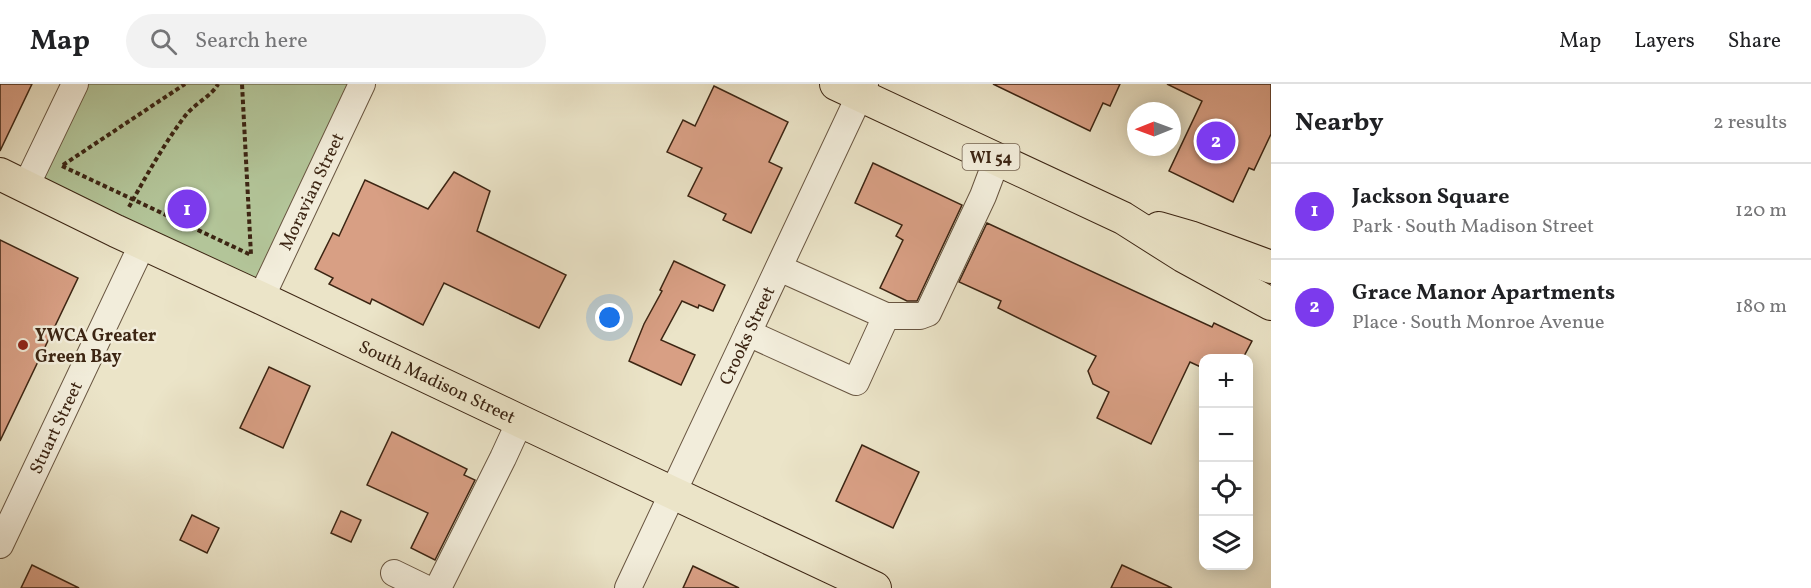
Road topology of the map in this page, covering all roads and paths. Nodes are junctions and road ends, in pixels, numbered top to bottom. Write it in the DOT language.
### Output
graph roads {
  1 [pos="75,84"];
  2 [pos="185,84"];
  3 [pos="218,84"];
  4 [pos="242,84"];
  5 [pos="363,84"];
  6 [pos="854,88"];
  7 [pos="997,159"];
  8 [pos="13,180"];
  9 [pos="133,199"];
  10 [pos="1123,218"];
  11 [pos="129,237"];
  12 [pos="1271,267"];
  13 [pos="779,268"];
  14 [pos="261,298"];
  15 [pos="1271,304"];
  16 [pos="886,316"];
  17 [pos="748,333"];
  18 [pos="520,421"];
  19 [pos="673,493"];
  20 [pos="0,545"];
  21 [pos="394,573"];
  22 [pos="425,588"];
  23 [pos="438,588"];
  24 [pos="628,588"];
  25 [pos="875,588"];
  1 -- 8 [label="street"];
  2 -- 9 [label="path"];
  3 -- 9 [label="path"];
  4 -- 9 [label="path"];
  5 -- 14 [label="street, Moravian Street"];
  6 -- 7 [label="main road, WI 54"];
  6 -- 13 [label="street, Crooks Street"];
  7 -- 10 [label="main road, WI 54"];
  7 -- 16 [label="street"];
  8 -- 11 [label="main road, South Madison Street"];
  9 -- 11 [label="path"];
  10 -- 12 [label="main road, WI 54"];
  10 -- 15 [label="main road, WI 54"];
  11 -- 14 [label="main road, South Madison Street"];
  11 -- 20 [label="street, Stuart Street"];
  13 -- 16 [label="street"];
  13 -- 17 [label="street, Crooks Street"];
  14 -- 18 [label="main road, South Madison Street"];
  16 -- 17 [label="street"];
  17 -- 19 [label="street, Crooks Street"];
  18 -- 19 [label="main road, South Madison Street"];
  18 -- 23 [label="street"];
  19 -- 24 [label="street, Crooks Street"];
  19 -- 25 [label="main road, South Madison Street"];
  21 -- 22 [label="street"];
}
